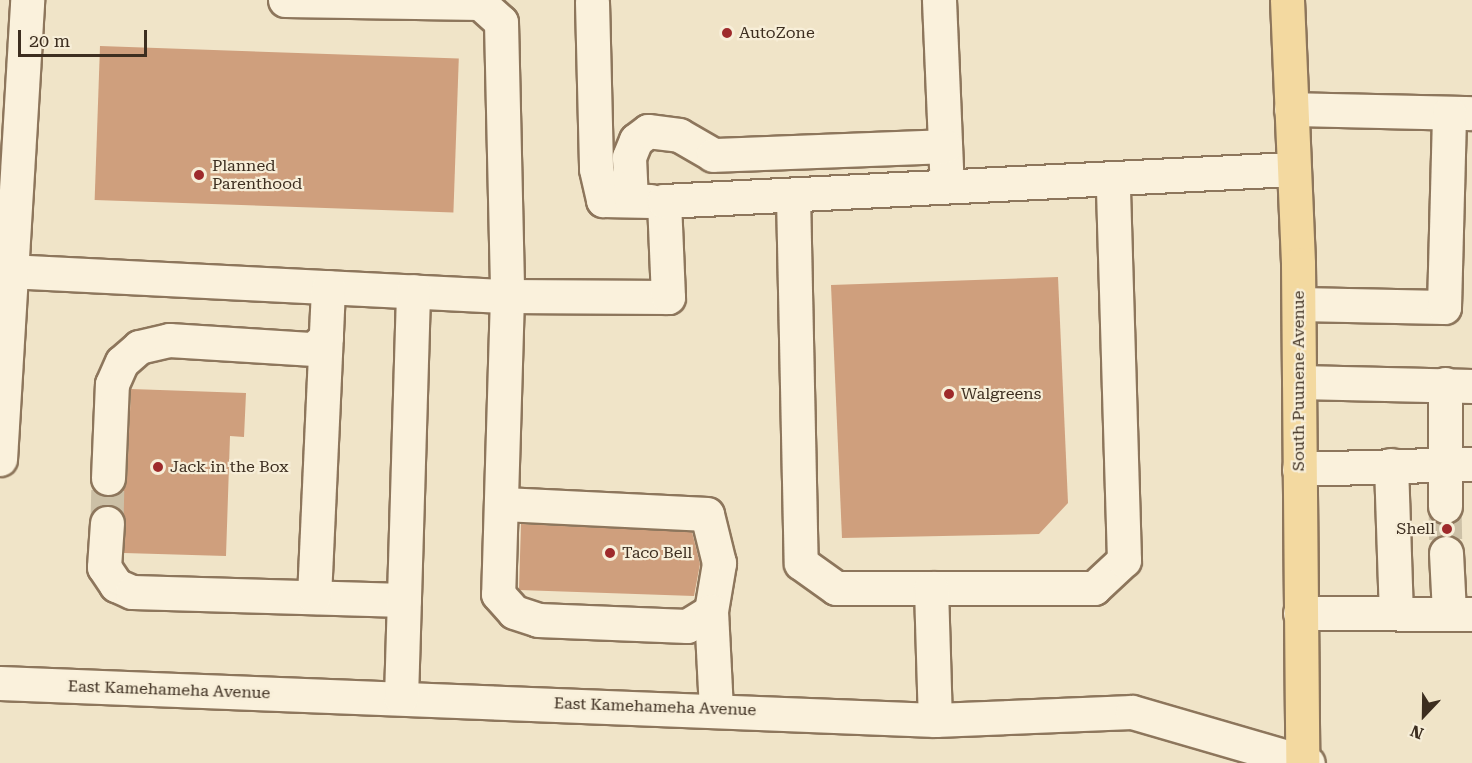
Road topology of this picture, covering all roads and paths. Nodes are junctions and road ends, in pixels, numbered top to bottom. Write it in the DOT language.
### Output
graph roads {
  1 [pos="27,0"];
  2 [pos="285,0"];
  3 [pos="301,0"];
  4 [pos="939,0"];
  5 [pos="1287,0"];
  6 [pos="592,2"];
  7 [pos="1291,109"];
  8 [pos="1461,113"];
  9 [pos="945,146"];
  10 [pos="1292,169"];
  11 [pos="1113,179"];
  12 [pos="947,187"];
  13 [pos="794,195"];
  14 [pos="631,200"];
  15 [pos="664,201"];
  16 [pos="5,283"];
  17 [pos="328,287"];
  18 [pos="413,291"];
  19 [pos="507,296"];
  20 [pos="1299,304"];
  21 [pos="326,337"];
  22 [pos="1299,382"];
  23 [pos="1459,385"];
  24 [pos="0,459"];
  25 [pos="1458,464"];
  26 [pos="1391,465"];
  27 [pos="1299,468"];
  28 [pos="108,478"];
  29 [pos="503,504"];
  30 [pos="1445,506"];
  31 [pos="107,524"];
  32 [pos="1446,553"];
  33 [pos="931,588"];
  34 [pos="315,597"];
  35 [pos="404,600"];
  36 [pos="711,611"];
  37 [pos="1300,613"];
  38 [pos="1396,613"];
  39 [pos="1461,614"];
  40 [pos="0,683"];
  41 [pos="401,698"];
  42 [pos="716,709"];
  43 [pos="935,720"];
  44 [pos="1301,763"];
  45 [pos="1308,763"];
  1 -- 16 [label="street"];
  2 -- 3 [label="street"];
  3 -- 19 [label="street"];
  4 -- 9 [label="street"];
  5 -- 7 [label="main road, South Puunene Avenue"];
  6 -- 14 [label="street"];
  7 -- 8 [label="street"];
  7 -- 10 [label="main road, South Puunene Avenue"];
  8 -- 20 [label="street"];
  9 -- 12 [label="street"];
  9 -- 14 [label="street"];
  10 -- 11 [label="street"];
  10 -- 20 [label="main road, South Puunene Avenue"];
  11 -- 12 [label="street"];
  11 -- 33 [label="street"];
  12 -- 13 [label="street"];
  13 -- 15 [label="street"];
  13 -- 33 [label="street"];
  14 -- 15 [label="street"];
  15 -- 19 [label="street"];
  16 -- 17 [label="street"];
  16 -- 24 [label="street"];
  17 -- 18 [label="street"];
  17 -- 21 [label="street"];
  18 -- 19 [label="street"];
  18 -- 35 [label="street"];
  19 -- 29 [label="street"];
  20 -- 22 [label="main road, South Puunene Avenue"];
  21 -- 28 [label="street"];
  21 -- 34 [label="street"];
  22 -- 23 [label="street"];
  22 -- 27 [label="main road, South Puunene Avenue"];
  23 -- 25 [label="street"];
  25 -- 26 [label="street"];
  25 -- 30 [label="street"];
  26 -- 27 [label="street"];
  26 -- 38 [label="street"];
  27 -- 37 [label="main road, South Puunene Avenue"];
  29 -- 36 [label="street"];
  29 -- 36 [label="street"];
  31 -- 34 [label="street"];
  32 -- 39 [label="street"];
  33 -- 43 [label="street"];
  34 -- 35 [label="street"];
  35 -- 41 [label="street"];
  36 -- 42 [label="street"];
  37 -- 38 [label="street"];
  37 -- 44 [label="main road, South Puunene Avenue"];
  38 -- 39 [label="street"];
  40 -- 41 [label="street, East Kamehameha Avenue"];
  41 -- 42 [label="street, East Kamehameha Avenue"];
  42 -- 43 [label="street, East Kamehameha Avenue"];
  43 -- 44 [label="street, East Kamehameha Avenue"];
  44 -- 45 [label="street, East Kamehameha Avenue"];
}
